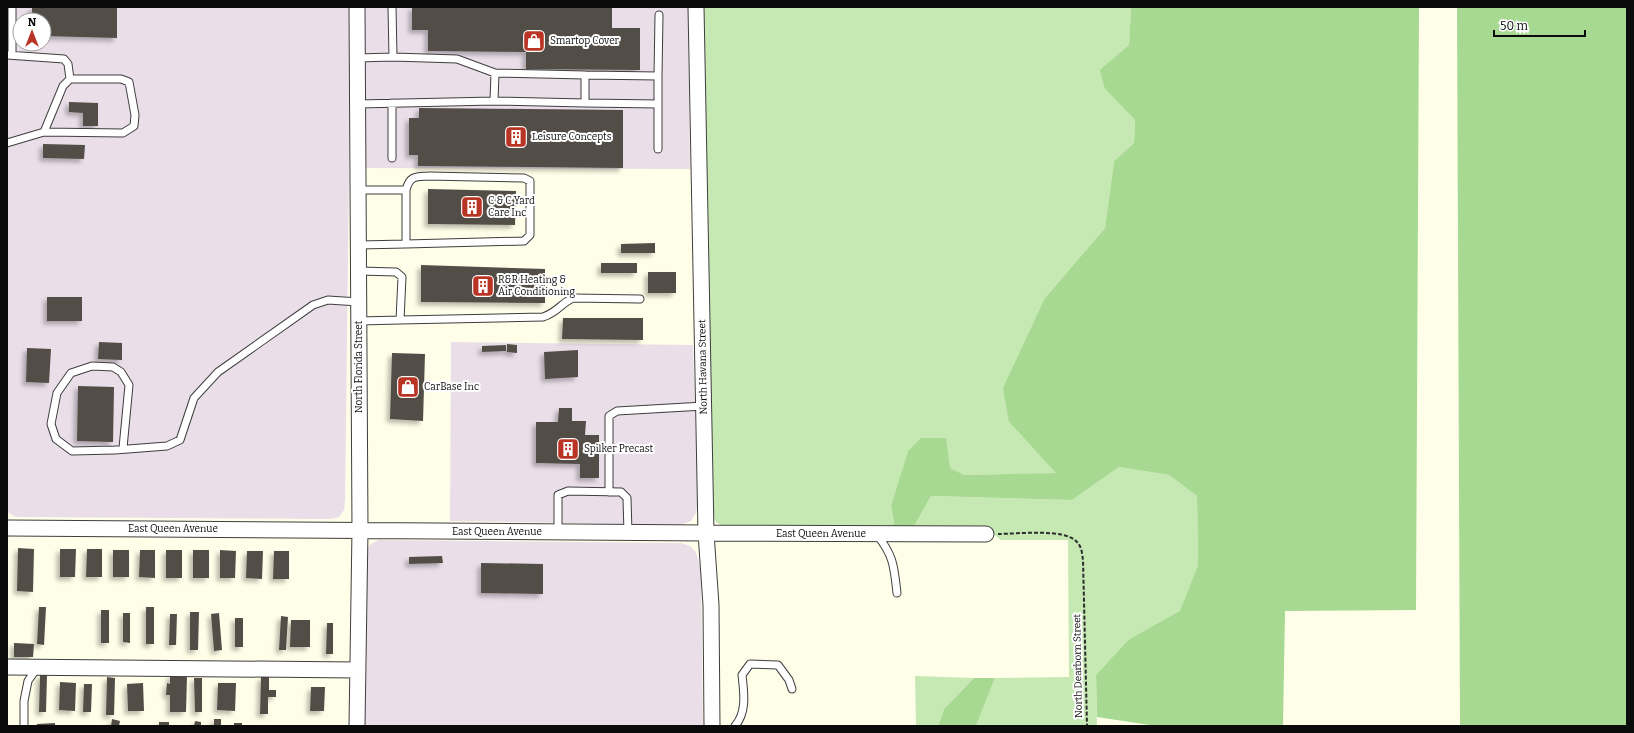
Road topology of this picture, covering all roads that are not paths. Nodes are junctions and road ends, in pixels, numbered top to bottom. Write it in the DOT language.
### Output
graph roads {
  1 [pos="12,7"];
  2 [pos="357,7"];
  3 [pos="392,7"];
  4 [pos="696,7"];
  5 [pos="659,15"];
  6 [pos="10,55"];
  7 [pos="393,57"];
  8 [pos="357,58"];
  9 [pos="495,73"];
  10 [pos="585,75"];
  11 [pos="658,76"];
  12 [pos="70,79"];
  13 [pos="494,101"];
  14 [pos="392,103"];
  15 [pos="585,103"];
  16 [pos="358,104"];
  17 [pos="658,104"];
  18 [pos="44,132"];
  19 [pos="7,143"];
  20 [pos="658,149"];
  21 [pos="392,158"];
  22 [pos="358,190"];
  23 [pos="406,190"];
  24 [pos="406,244"];
  25 [pos="359,245"];
  26 [pos="359,271"];
  27 [pos="640,299"];
  28 [pos="359,302"];
  29 [pos="400,320"];
  30 [pos="359,321"];
  31 [pos="704,406"];
  32 [pos="123,448"];
  33 [pos="608,492"];
  34 [pos="7,528"];
  35 [pos="360,530"];
  36 [pos="558,532"];
  37 [pos="628,533"];
  38 [pos="706,533"];
  39 [pos="877,534"];
  40 [pos="986,534"];
  41 [pos="897,593"];
  42 [pos="7,667"];
  43 [pos="37,667"];
  44 [pos="358,670"];
  45 [pos="792,688"];
  46 [pos="24,726"];
  47 [pos="357,726"];
  48 [pos="712,726"];
  49 [pos="735,726"];
  1 -- 6 [label="lane"];
  2 -- 8 [label="street, North Florida Street"];
  3 -- 7 [label="lane"];
  4 -- 31 [label="street, North Havana Street"];
  5 -- 11 [label="lane"];
  6 -- 12 [label="lane"];
  7 -- 8 [label="lane"];
  7 -- 9 [label="lane"];
  8 -- 16 [label="street, North Florida Street"];
  9 -- 10 [label="lane"];
  9 -- 13 [label="lane"];
  10 -- 11 [label="lane"];
  10 -- 15 [label="lane"];
  11 -- 17 [label="lane"];
  12 -- 18 [label="lane"];
  12 -- 18 [label="lane"];
  13 -- 14 [label="lane"];
  13 -- 15 [label="lane"];
  14 -- 16 [label="lane"];
  14 -- 21 [label="lane"];
  15 -- 17 [label="lane"];
  16 -- 22 [label="street, North Florida Street"];
  17 -- 20 [label="lane"];
  18 -- 19 [label="lane"];
  22 -- 23 [label="lane"];
  22 -- 25 [label="street, North Florida Street"];
  23 -- 24 [label="lane"];
  23 -- 24 [label="lane"];
  24 -- 25 [label="lane"];
  25 -- 26 [label="street, North Florida Street"];
  26 -- 28 [label="street, North Florida Street"];
  26 -- 29 [label="lane"];
  27 -- 29 [label="lane"];
  28 -- 30 [label="street, North Florida Street"];
  28 -- 32 [label="lane"];
  29 -- 30 [label="lane"];
  30 -- 35 [label="street, North Florida Street"];
  31 -- 33 [label="lane"];
  31 -- 38 [label="street, North Havana Street"];
  32 -- 32 [label="lane"];
  33 -- 36 [label="lane"];
  33 -- 37 [label="lane"];
  34 -- 35 [label="street, East Queen Avenue"];
  35 -- 36 [label="street, East Queen Avenue"];
  35 -- 44 [label="street, North Florida Street"];
  36 -- 37 [label="street, East Queen Avenue"];
  37 -- 38 [label="street, East Queen Avenue"];
  38 -- 39 [label="street, East Queen Avenue"];
  38 -- 48 [label="street, North Havana Street"];
  39 -- 40 [label="street, East Queen Avenue"];
  39 -- 41 [label="lane"];
  42 -- 43 [label="street"];
  43 -- 44 [label="street"];
  43 -- 46 [label="lane"];
  44 -- 47 [label="street, North Florida Street"];
  45 -- 49 [label="lane"];
}
